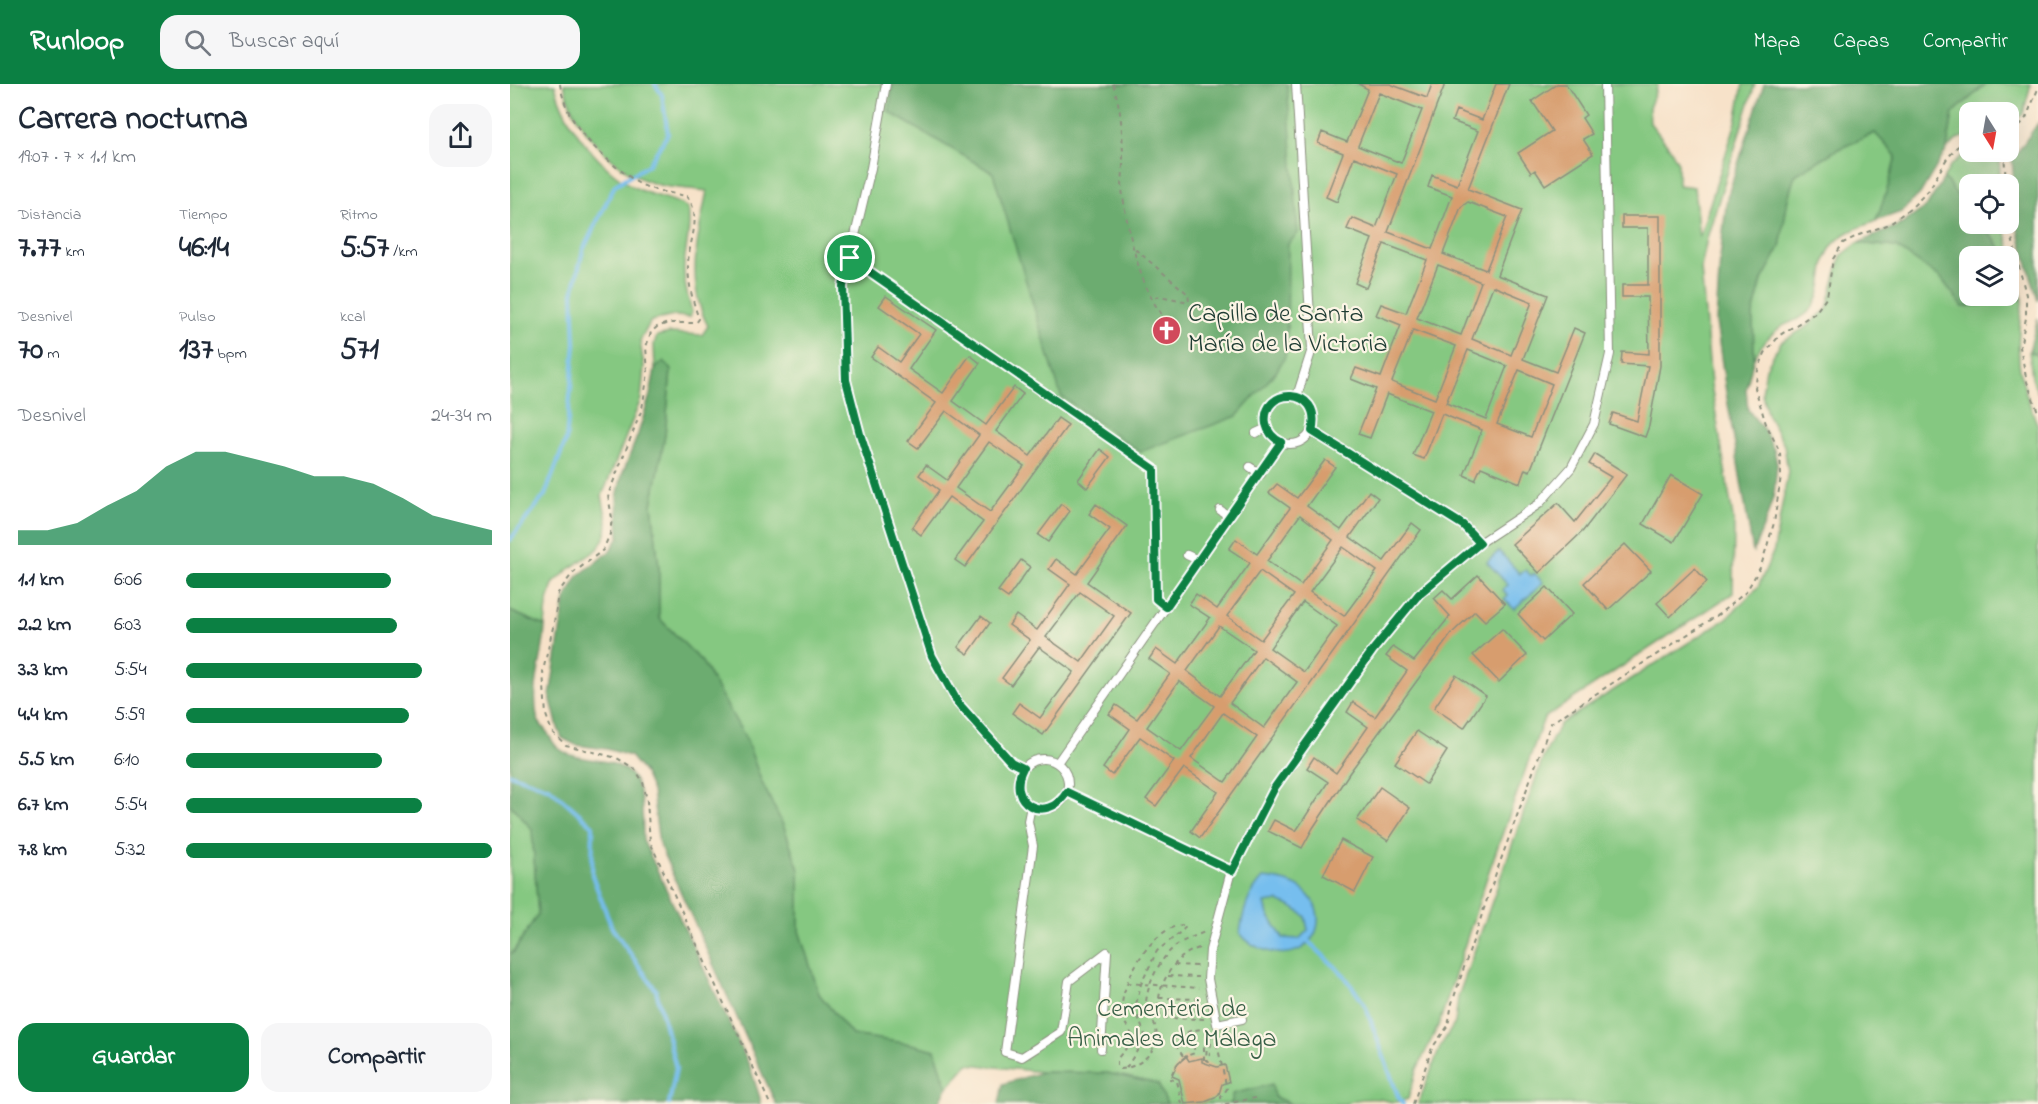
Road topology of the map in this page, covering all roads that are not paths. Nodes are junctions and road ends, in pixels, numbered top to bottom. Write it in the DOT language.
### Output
graph roads {
  1 [pos="886,84"];
  2 [pos="1296,84"];
  3 [pos="1605,84"];
  4 [pos="850,258"];
  5 [pos="1297,396"];
  6 [pos="1267,428"];
  7 [pos="1312,431"];
  8 [pos="1256,433"];
  9 [pos="1281,442"];
  10 [pos="1250,467"];
  11 [pos="1261,474"];
  12 [pos="1220,510"];
  13 [pos="1230,517"];
  14 [pos="1480,543"];
  15 [pos="1188,555"];
  16 [pos="1200,561"];
  17 [pos="1166,607"];
  18 [pos="1057,763"];
  19 [pos="1023,768"];
  20 [pos="1067,792"];
  21 [pos="1031,806"];
  22 [pos="1232,871"];
  23 [pos="1242,1019"];
  24 [pos="1101,1049"];
  1 -- 4 [label="lane"];
  2 -- 5 [label="lane"];
  3 -- 14 [label="lane"];
  4 -- 17 [label="lane"];
  4 -- 19 [label="lane"];
  5 -- 6 [label="lane"];
  5 -- 7 [label="lane"];
  6 -- 8 [label="lane"];
  6 -- 9 [label="lane"];
  7 -- 9 [label="lane"];
  7 -- 14 [label="lane"];
  9 -- 11 [label="lane"];
  10 -- 11 [label="lane"];
  11 -- 13 [label="lane"];
  12 -- 13 [label="lane"];
  13 -- 16 [label="lane"];
  14 -- 22 [label="lane"];
  15 -- 16 [label="lane"];
  16 -- 17 [label="lane"];
  17 -- 18 [label="lane"];
  18 -- 19 [label="lane"];
  18 -- 20 [label="lane"];
  19 -- 21 [label="lane"];
  20 -- 21 [label="lane"];
  20 -- 22 [label="lane"];
  21 -- 24 [label="lane"];
  22 -- 23 [label="lane"];
}
